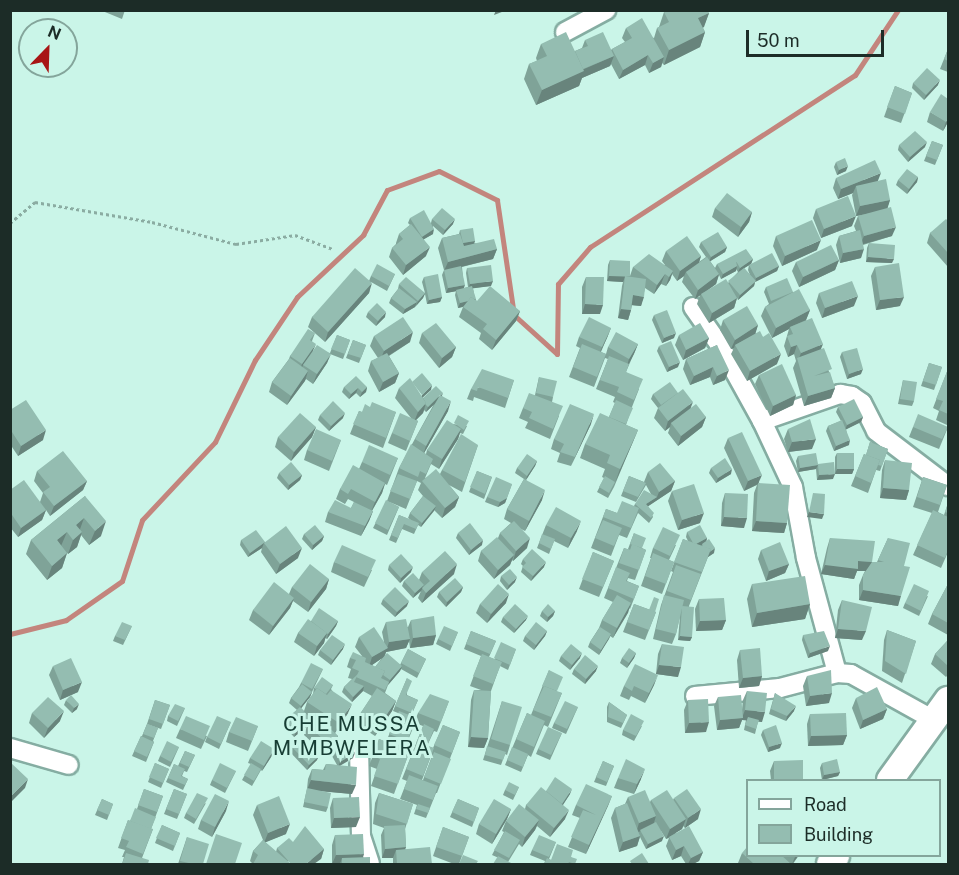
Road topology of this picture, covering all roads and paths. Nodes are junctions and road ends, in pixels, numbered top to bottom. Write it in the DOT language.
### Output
graph roads {
  1 [pos="606,10"];
  2 [pos="565,32"];
  3 [pos="10,223"];
  4 [pos="333,249"];
  5 [pos="693,307"];
  6 [pos="762,421"];
  7 [pos="948,486"];
  8 [pos="837,673"];
  9 [pos="695,696"];
  10 [pos="941,710"];
  11 [pos="359,747"];
  12 [pos="10,748"];
  13 [pos="69,765"];
  14 [pos="891,779"];
  15 [pos="369,864"];
  1 -- 2 [label="street"];
  3 -- 4 [label="path"];
  5 -- 6 [label="street"];
  6 -- 7 [label="street"];
  6 -- 8 [label="street"];
  8 -- 9 [label="street"];
  8 -- 10 [label="street"];
  10 -- 14 [label="street"];
  11 -- 15 [label="street"];
  12 -- 13 [label="street"];
}
